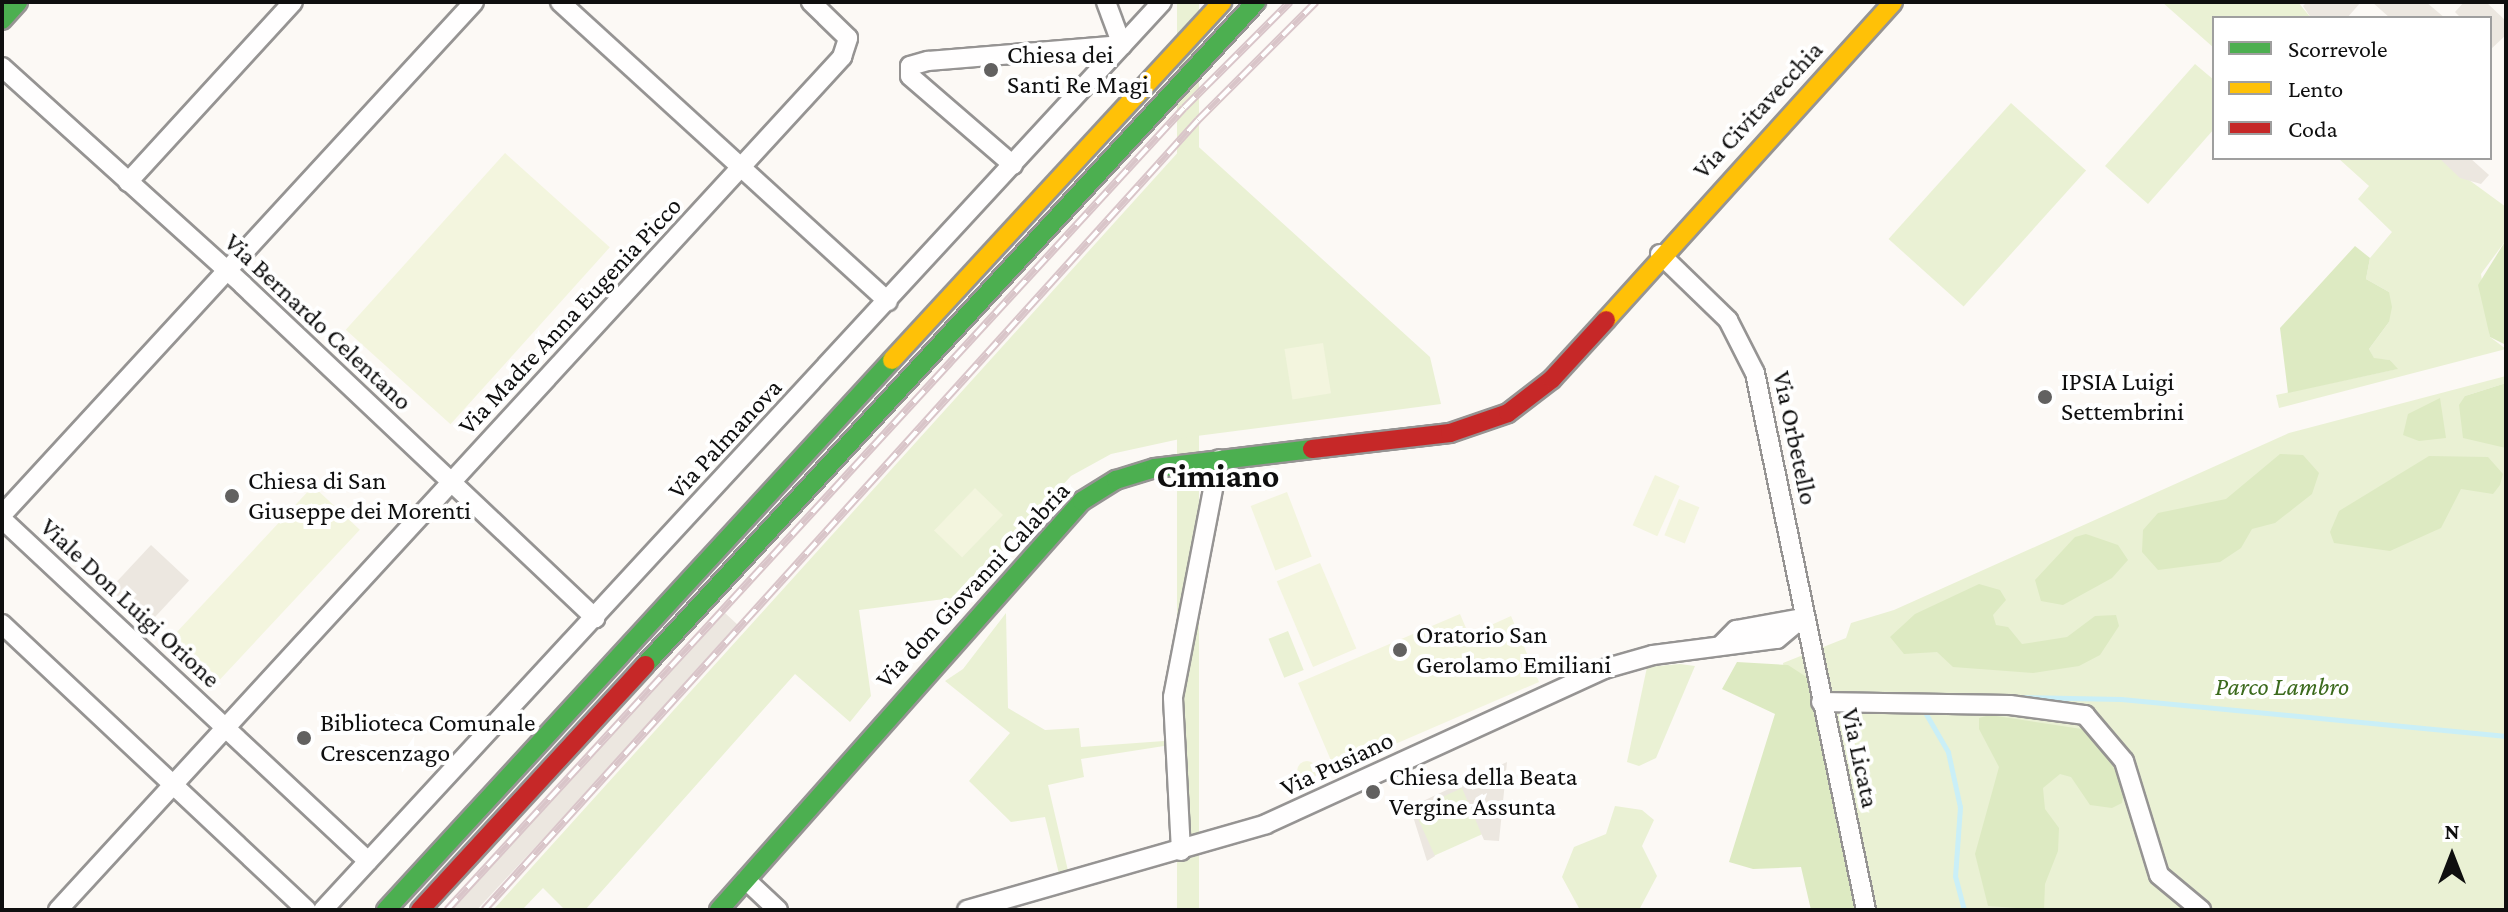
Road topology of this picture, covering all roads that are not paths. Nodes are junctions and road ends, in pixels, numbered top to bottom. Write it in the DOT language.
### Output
graph roads {
  1 [pos="18,2"];
  2 [pos="293,2"];
  3 [pos="474,2"];
  4 [pos="560,2"];
  5 [pos="811,2"];
  6 [pos="1106,2"];
  7 [pos="1162,2"];
  8 [pos="1222,2"];
  9 [pos="1256,2"];
  10 [pos="1893,2"];
  11 [pos="2,20"];
  12 [pos="1122,45"];
  13 [pos="2,67"];
  14 [pos="1013,165"];
  15 [pos="742,168"];
  16 [pos="128,182"];
  17 [pos="1660,254"];
  18 [pos="228,271"];
  19 [pos="888,301"];
  20 [pos="1219,459"];
  21 [pos="452,483"];
  22 [pos="2,517"];
  23 [pos="595,618"];
  24 [pos="1802,618"];
  25 [pos="2,624"];
  26 [pos="1821,702"];
  27 [pos="223,725"];
  28 [pos="173,784"];
  29 [pos="1181,851"];
  30 [pos="368,861"];
  31 [pos="746,880"];
  32 [pos="58,910"];
  33 [pos="307,910"];
  34 [pos="323,910"];
  35 [pos="386,910"];
  36 [pos="420,910"];
  37 [pos="719,910"];
  38 [pos="778,910"];
  39 [pos="967,910"];
  40 [pos="1866,910"];
  41 [pos="2201,910"];
  1 -- 11 [label="main road"];
  2 -- 16 [label="street"];
  3 -- 18 [label="street"];
  4 -- 15 [label="street"];
  5 -- 15 [label="street, Via Madre Anna Eugenia Picco"];
  6 -- 12 [label="street"];
  7 -- 12 [label="street, Via Palmanova"];
  8 -- 35 [label="main road"];
  9 -- 36 [label="main road"];
  10 -- 17 [label="main road, Via Civitavecchia"];
  12 -- 14 [label="street, Via Palmanova"];
  12 -- 14 [label="street"];
  13 -- 16 [label="street, Via Bernardo Celentano"];
  14 -- 19 [label="street, Via Palmanova"];
  15 -- 19 [label="street"];
  15 -- 21 [label="street, Via Madre Anna Eugenia Picco"];
  16 -- 18 [label="street, Via Bernardo Celentano"];
  17 -- 20 [label="main road, Via don Giovanni Calabria"];
  17 -- 24 [label="street, Via Orbetello"];
  18 -- 21 [label="street, Via Bernardo Celentano"];
  18 -- 22 [label="street"];
  19 -- 23 [label="street, Via Palmanova"];
  20 -- 29 [label="street"];
  20 -- 31 [label="main road, Via don Giovanni Calabria"];
  21 -- 23 [label="street, Via Bernardo Celentano"];
  21 -- 27 [label="street, Via Madre Anna Eugenia Picco"];
  22 -- 27 [label="street, Viale Don Luigi Orione"];
  23 -- 30 [label="street, Via Palmanova"];
  24 -- 26 [label="street, Via Licata"];
  24 -- 29 [label="street, Via Pusiano"];
  25 -- 28 [label="street"];
  26 -- 40 [label="street, Via Licata"];
  26 -- 41 [label="street"];
  27 -- 28 [label="street, Viale Don Luigi Orione"];
  27 -- 30 [label="street, Viale Don Luigi Orione"];
  28 -- 32 [label="street, Viale Don Luigi Orione"];
  28 -- 33 [label="street"];
  29 -- 39 [label="street, Via Pusiano"];
  30 -- 34 [label="street, Via Palmanova"];
  31 -- 37 [label="main road, Via don Giovanni Calabria"];
  31 -- 38 [label="street"];
}
